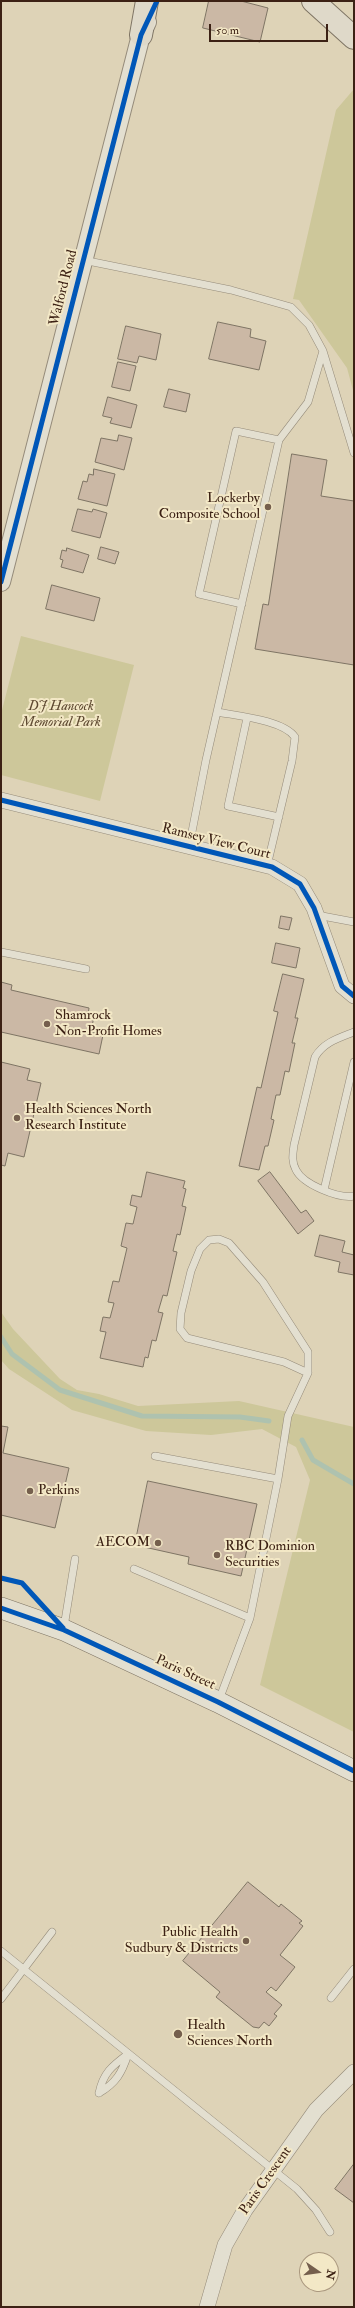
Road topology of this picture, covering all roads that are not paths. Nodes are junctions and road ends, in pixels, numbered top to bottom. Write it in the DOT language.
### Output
graph roads {
  1 [pos="147,1"];
  2 [pos="157,1"];
  3 [pos="313,1"];
  4 [pos="141,35"];
  5 [pos="354,38"];
  6 [pos="83,260"];
  7 [pos="323,351"];
  8 [pos="279,440"];
  9 [pos="354,453"];
  10 [pos="1,582"];
  11 [pos="242,604"];
  12 [pos="217,712"];
  13 [pos="247,718"];
  14 [pos="1,800"];
  15 [pos="279,818"];
  16 [pos="189,847"];
  17 [pos="267,866"];
  18 [pos="317,915"];
  19 [pos="354,922"];
  20 [pos="1,952"];
  21 [pos="86,969"];
  22 [pos="354,996"];
  23 [pos="354,1032"];
  24 [pos="354,1062"];
  25 [pos="324,1190"];
  26 [pos="354,1196"];
  27 [pos="308,1372"];
  28 [pos="155,1456"];
  29 [pos="278,1479"];
  30 [pos="75,1559"];
  31 [pos="134,1569"];
  32 [pos="1,1608"];
  33 [pos="250,1618"];
  34 [pos="64,1630"];
  35 [pos="218,1702"];
  36 [pos="354,1771"];
  37 [pos="52,1932"];
  38 [pos="1,1951"];
  39 [pos="24,1969"];
  40 [pos="354,1969"];
  41 [pos="331,1998"];
  42 [pos="1,1999"];
  43 [pos="128,2054"];
  44 [pos="354,2072"];
  45 [pos="273,2170"];
  46 [pos="330,2232"];
  47 [pos="207,2307"];
  1 -- 4 [label="main road"];
  2 -- 4 [label="street, Walford Road"];
  3 -- 5 [label="main road"];
  4 -- 6 [label="street, Walford Road"];
  6 -- 7 [label="lane"];
  6 -- 10 [label="street, Walford Road"];
  7 -- 8 [label="lane"];
  7 -- 9 [label="lane"];
  8 -- 11 [label="lane"];
  8 -- 11 [label="lane"];
  11 -- 12 [label="lane"];
  12 -- 13 [label="lane"];
  12 -- 16 [label="lane"];
  13 -- 15 [label="lane"];
  13 -- 15 [label="lane"];
  14 -- 16 [label="street, Ramsey View Court"];
  15 -- 17 [label="lane"];
  16 -- 17 [label="street, Ramsey View Court"];
  17 -- 18 [label="street, Ramsey View Court"];
  18 -- 19 [label="lane"];
  18 -- 22 [label="street, Ramsey View Court"];
  20 -- 21 [label="lane"];
  23 -- 25 [label="lane"];
  24 -- 25 [label="lane"];
  25 -- 26 [label="lane"];
  27 -- 27 [label="lane"];
  27 -- 29 [label="lane"];
  28 -- 29 [label="lane"];
  29 -- 33 [label="lane"];
  30 -- 34 [label="lane"];
  31 -- 33 [label="lane"];
  32 -- 34 [label="main road, Paris Street"];
  33 -- 35 [label="lane"];
  34 -- 35 [label="main road, Paris Street"];
  35 -- 36 [label="main road, Paris Street"];
  37 -- 39 [label="lane"];
  38 -- 39 [label="lane"];
  39 -- 42 [label="lane"];
  39 -- 43 [label="lane"];
  40 -- 41 [label="lane"];
  43 -- 43 [label="lane"];
  43 -- 45 [label="lane"];
  44 -- 45 [label="street, Paris Crescent"];
  45 -- 46 [label="lane"];
  45 -- 47 [label="street, Paris Crescent"];
}
